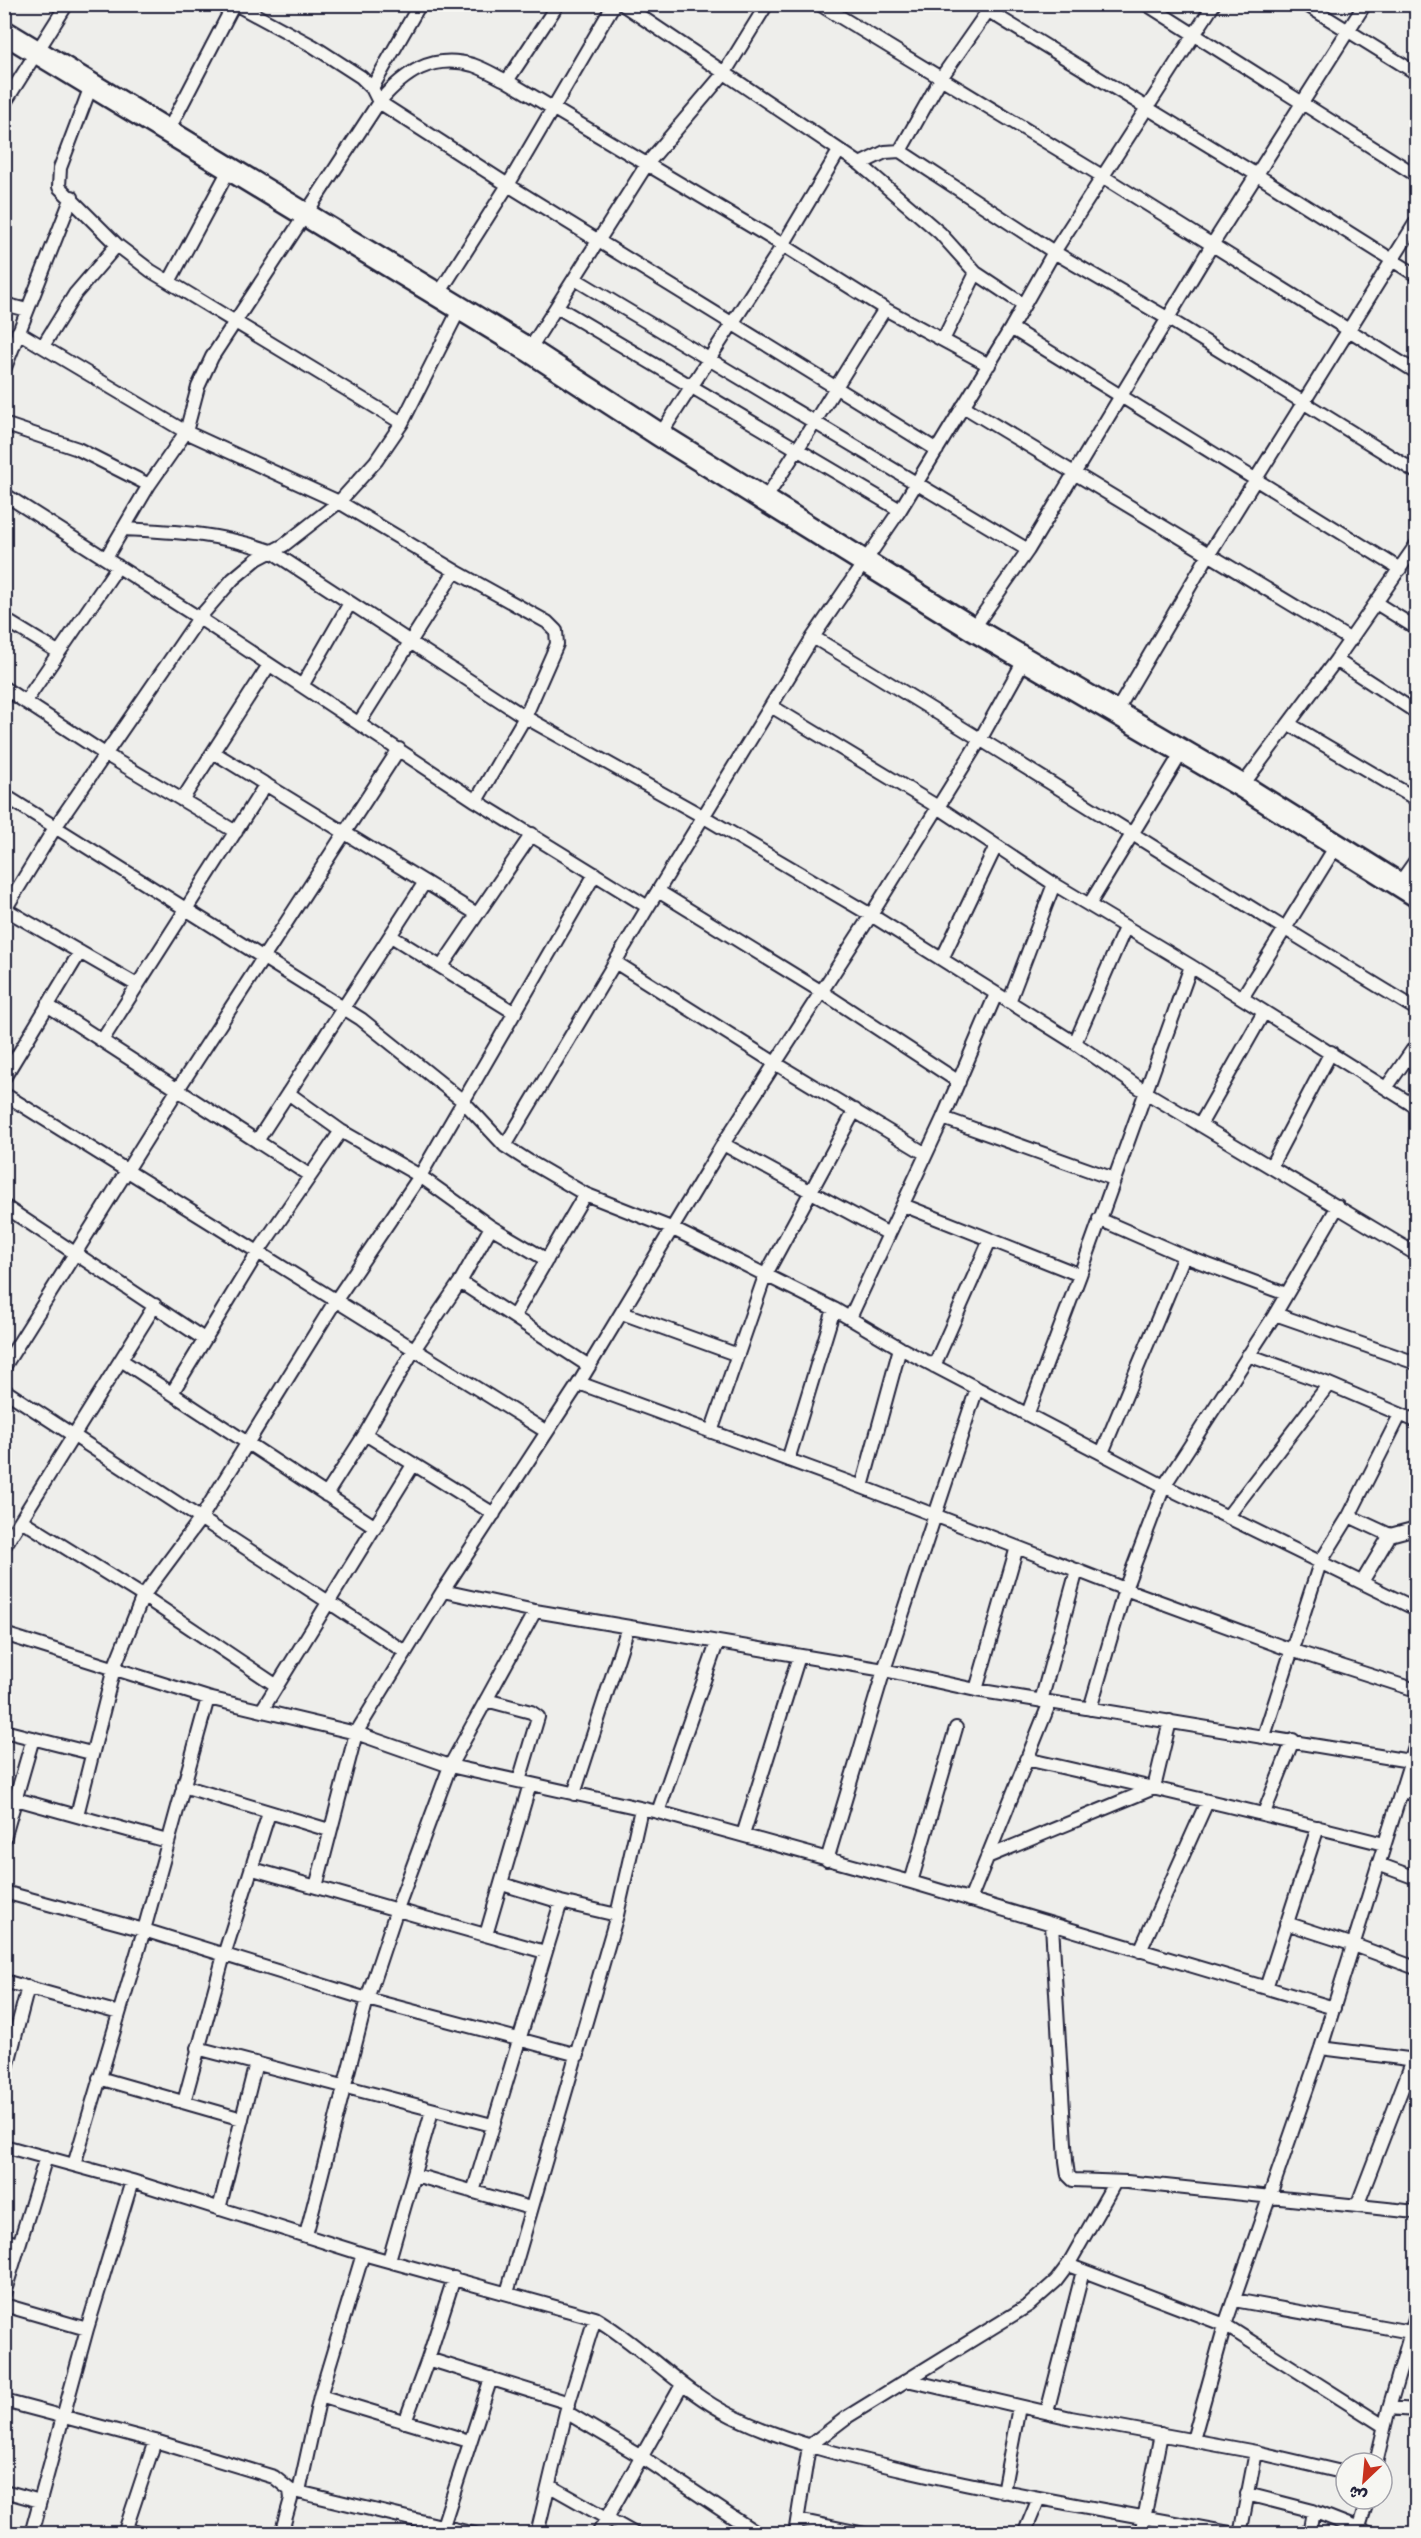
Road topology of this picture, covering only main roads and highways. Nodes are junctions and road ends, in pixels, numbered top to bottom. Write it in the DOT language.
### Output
graph roads {
  1 [pos="4,32"];
  2 [pos="1408,890"];
  1 -- 2 [label="highway"];
}
